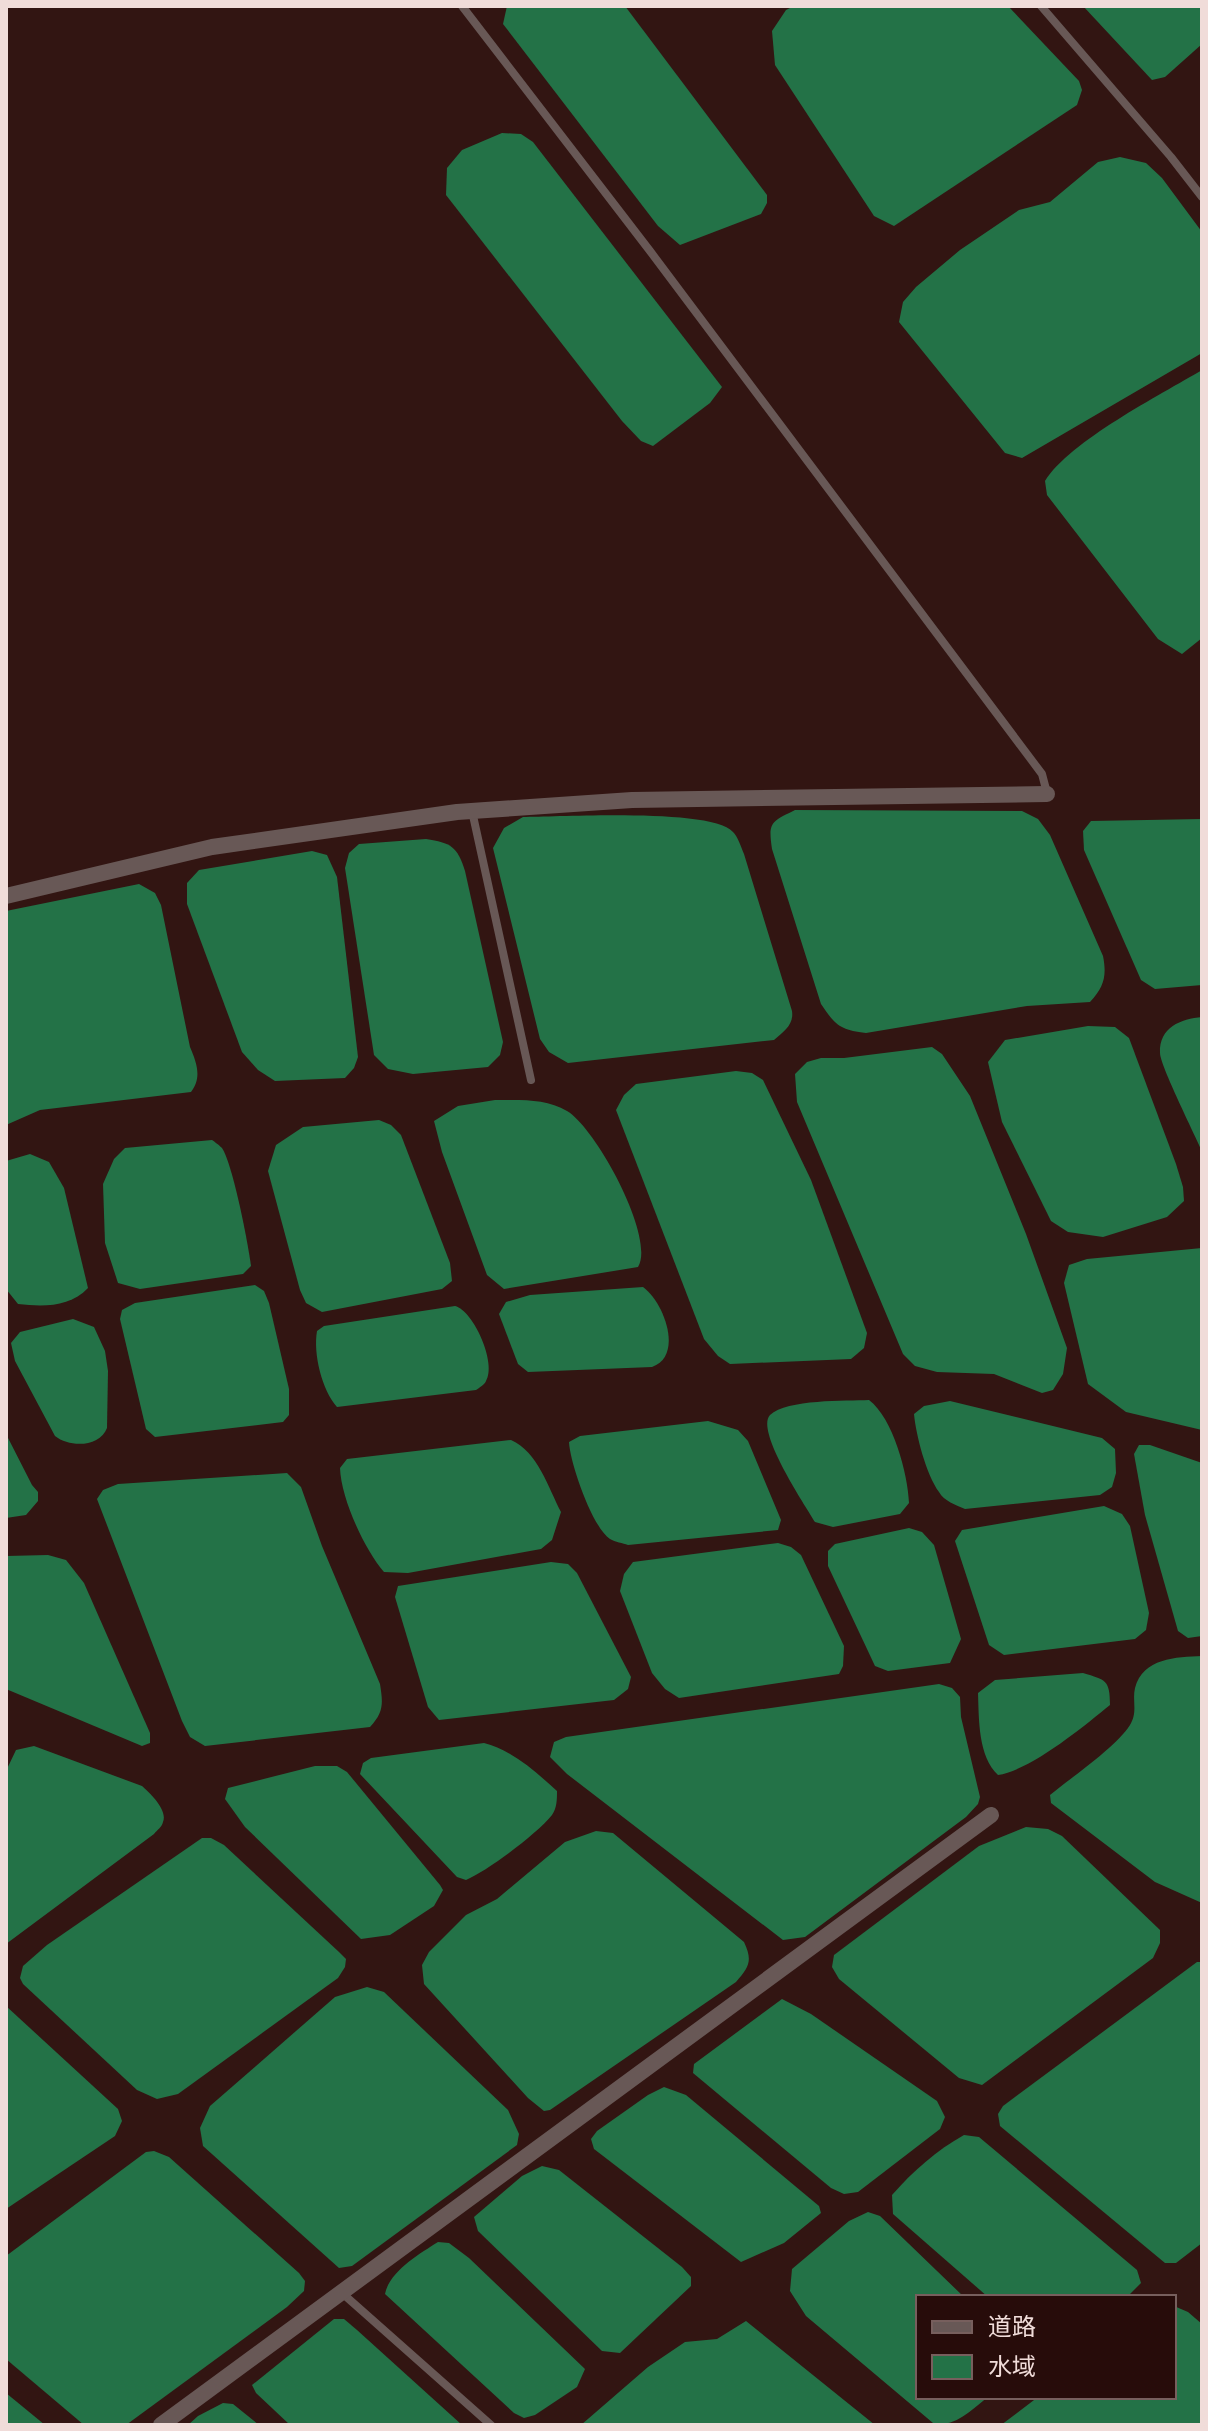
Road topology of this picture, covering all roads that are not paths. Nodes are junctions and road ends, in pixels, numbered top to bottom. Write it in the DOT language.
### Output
graph roads {
  1 [pos="462,6"];
  2 [pos="1041,6"];
  3 [pos="1202,197"];
  4 [pos="1047,794"];
  5 [pos="472,811"];
  6 [pos="6,896"];
  7 [pos="531,1080"];
  8 [pos="991,1815"];
  9 [pos="341,2293"];
  10 [pos="161,2425"];
  11 [pos="491,2425"];
  1 -- 4 [label="lane"];
  2 -- 3 [label="lane"];
  4 -- 5 [label="street"];
  5 -- 6 [label="street"];
  5 -- 7 [label="lane"];
  8 -- 9 [label="street"];
  9 -- 10 [label="street"];
  9 -- 11 [label="lane"];
}
